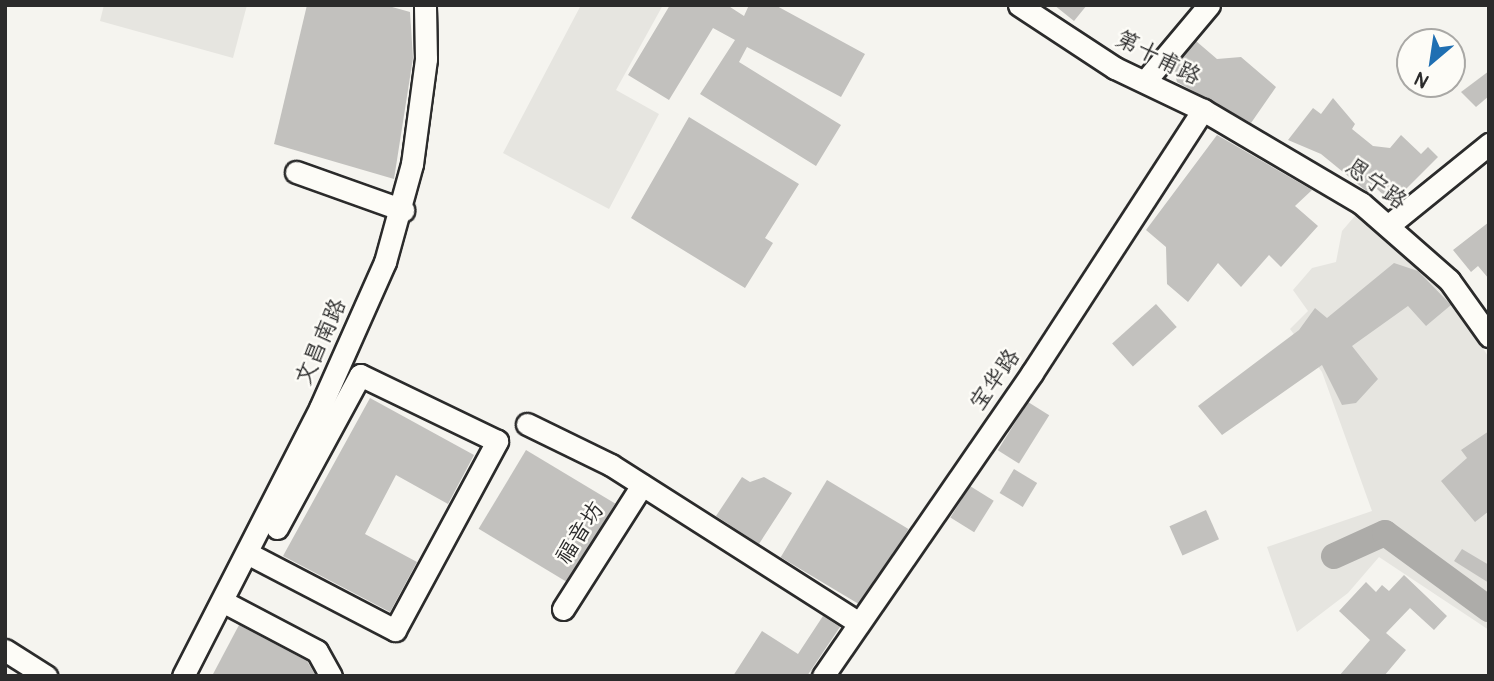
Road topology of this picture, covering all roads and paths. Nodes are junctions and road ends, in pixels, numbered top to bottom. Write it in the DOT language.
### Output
graph roads {
  1 [pos="425,5"];
  2 [pos="1019,5"];
  3 [pos="1209,5"];
  4 [pos="1146,80"];
  5 [pos="1203,110"];
  6 [pos="1489,144"];
  7 [pos="296,172"];
  8 [pos="403,210"];
  9 [pos="1390,225"];
  10 [pos="1489,335"];
  11 [pos="343,360"];
  12 [pos="366,373"];
  13 [pos="527,424"];
  14 [pos="642,485"];
  15 [pos="276,528"];
  16 [pos="247,553"];
  17 [pos="222,601"];
  18 [pos="562,609"];
  19 [pos="857,622"];
  20 [pos="5,650"];
  21 [pos="46,676"];
  22 [pos="183,676"];
  23 [pos="331,676"];
  24 [pos="824,676"];
  1 -- 8 [label="street, 文昌南路"];
  2 -- 4 [label="street, 第十甫路"];
  3 -- 4 [label="street"];
  4 -- 5 [label="street, 第十甫路"];
  5 -- 9 [label="street, 恩宁路"];
  5 -- 19 [label="street, 宝华路"];
  6 -- 9 [label="street"];
  7 -- 8 [label="street"];
  8 -- 11 [label="street, 文昌南路"];
  9 -- 10 [label="street, 恩宁路"];
  11 -- 12 [label="street"];
  11 -- 16 [label="street, 文昌南路"];
  12 -- 15 [label="street"];
  12 -- 16 [label="street"];
  13 -- 14 [label="street"];
  14 -- 18 [label="street, 福音坊"];
  14 -- 19 [label="street"];
  16 -- 17 [label="street, 文昌南路"];
  17 -- 22 [label="street, 文昌南路"];
  17 -- 23 [label="street"];
  19 -- 24 [label="street, 宝华路"];
  20 -- 21 [label="street"];
}
